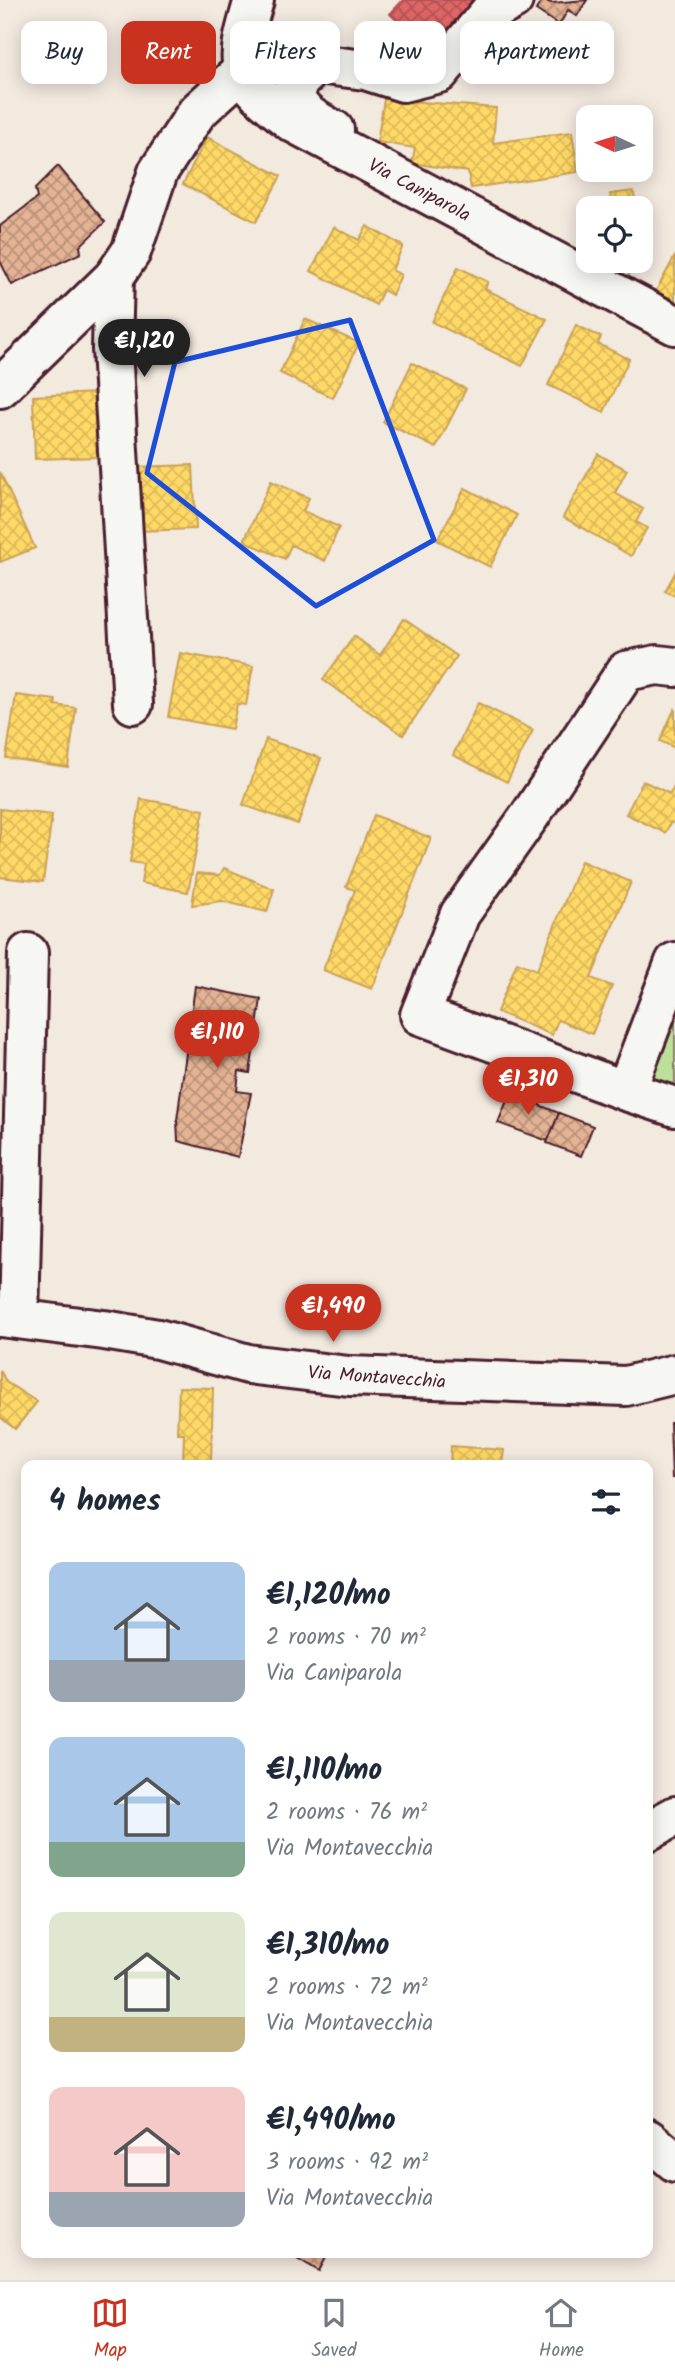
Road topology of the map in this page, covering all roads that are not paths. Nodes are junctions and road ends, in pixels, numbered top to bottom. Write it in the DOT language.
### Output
graph roads {
  1 [pos="254,0"];
  2 [pos="513,0"];
  3 [pos="249,21"];
  4 [pos="230,82"];
  5 [pos="249,84"];
  6 [pos="374,164"];
  7 [pos="114,277"];
  8 [pos="675,325"];
  9 [pos="0,388"];
  10 [pos="675,667"];
  11 [pos="133,704"];
  12 [pos="28,953"];
  13 [pos="675,962"];
  14 [pos="626,1091"];
  15 [pos="675,1107"];
  16 [pos="10,1318"];
  17 [pos="675,1374"];
  18 [pos="675,1816"];
  19 [pos="653,1828"];
  20 [pos="653,2143"];
  21 [pos="675,2162"];
  1 -- 3 [label="street"];
  2 -- 6 [label="street"];
  4 -- 7 [label="street"];
  5 -- 6 [label="street, Via Caniparola"];
  6 -- 8 [label="street, Via Caniparola"];
  7 -- 9 [label="street"];
  7 -- 11 [label="street"];
  10 -- 14 [label="street"];
  12 -- 16 [label="street"];
  13 -- 14 [label="street"];
  14 -- 15 [label="street"];
  16 -- 17 [label="street, Via Montavecchia"];
  18 -- 19 [label="street"];
  20 -- 21 [label="street"];
}
